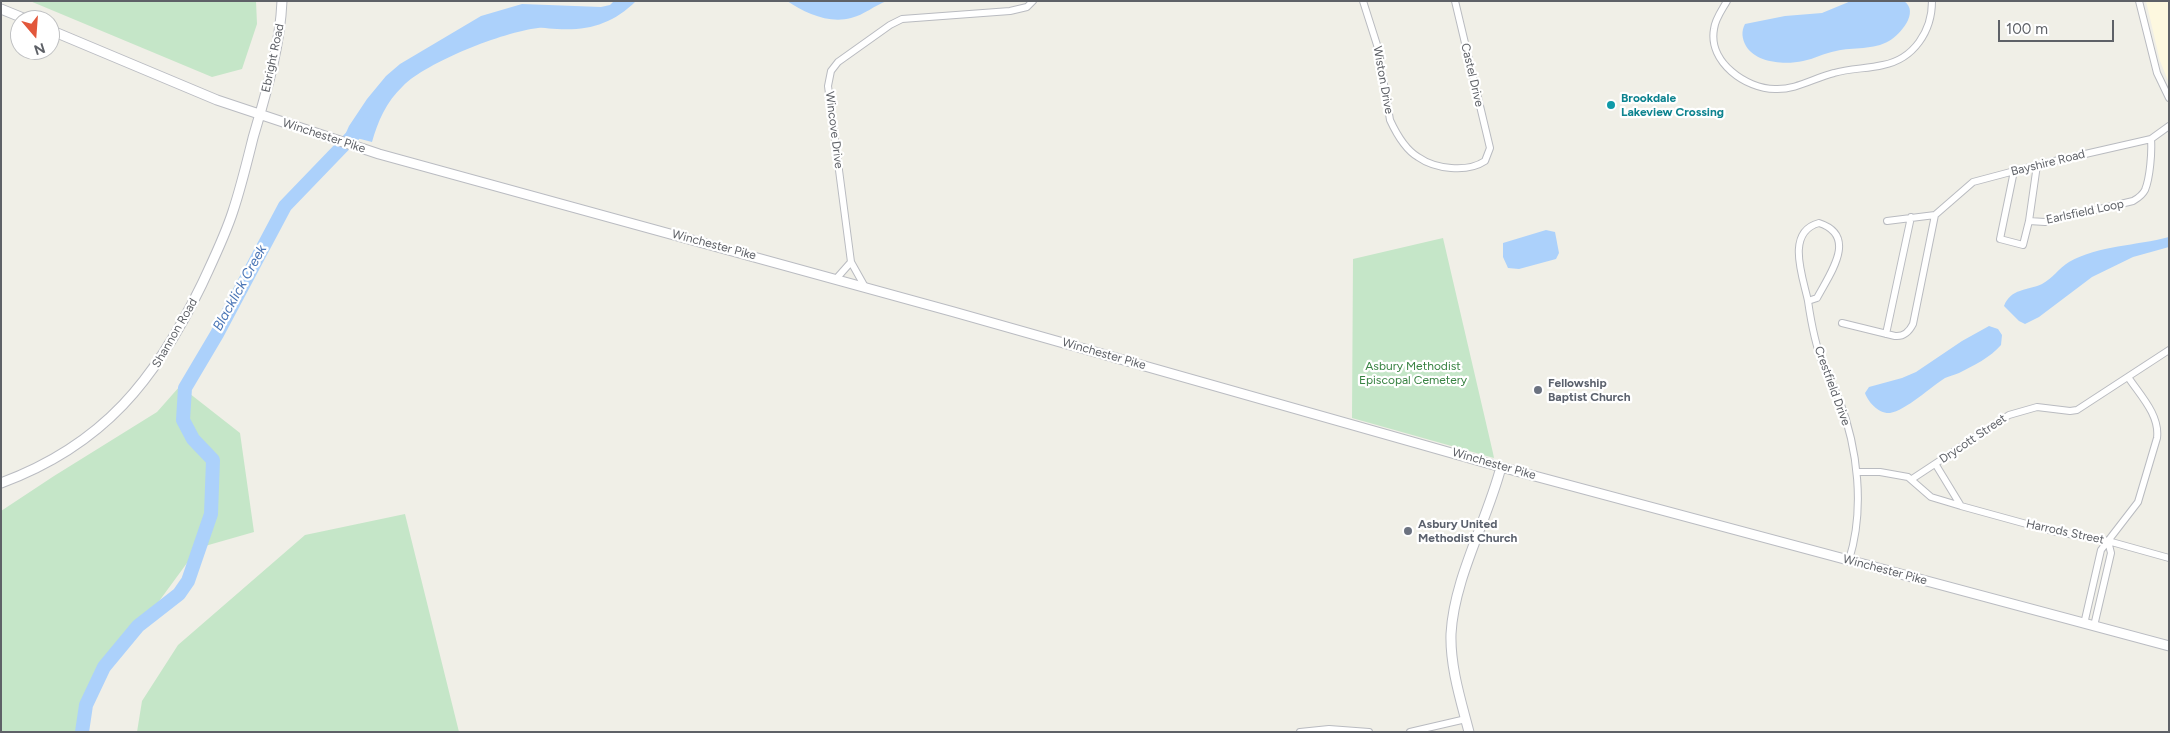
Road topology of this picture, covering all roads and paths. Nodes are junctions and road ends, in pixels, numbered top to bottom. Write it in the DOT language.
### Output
graph roads {
  1 [pos="282,1"];
  2 [pos="1033,1"];
  3 [pos="1363,1"];
  4 [pos="1455,1"];
  5 [pos="1932,1"];
  6 [pos="2139,1"];
  7 [pos="1723,3"];
  8 [pos="60,34"];
  9 [pos="2169,98"];
  10 [pos="260,115"];
  11 [pos="2169,126"];
  12 [pos="2151,139"];
  13 [pos="1490,148"];
  14 [pos="2037,165"];
  15 [pos="2014,171"];
  16 [pos="1935,215"];
  17 [pos="1911,217"];
  18 [pos="2029,220"];
  19 [pos="1887,221"];
  20 [pos="851,262"];
  21 [pos="836,279"];
  22 [pos="865,287"];
  23 [pos="1808,301"];
  24 [pos="1842,323"];
  25 [pos="1886,334"];
  26 [pos="2169,350"];
  27 [pos="2128,376"];
  28 [pos="1936,464"];
  29 [pos="1501,467"];
  30 [pos="1857,472"];
  31 [pos="1912,479"];
  32 [pos="1,483"];
  33 [pos="1961,506"];
  34 [pos="2108,541"];
  35 [pos="2169,558"];
  36 [pos="1849,560"];
  37 [pos="2084,624"];
  38 [pos="2094,626"];
  39 [pos="2169,646"];
  40 [pos="1466,718"];
  41 [pos="1300,732"];
  42 [pos="1369,732"];
  43 [pos="1410,732"];
  44 [pos="1469,732"];
  1 -- 10 [label="main road, Ebright Road"];
  2 -- 20 [label="street, Wincove Drive"];
  3 -- 13 [label="street, Wiston Drive"];
  4 -- 13 [label="street, Castel Drive"];
  5 -- 7 [label="street"];
  6 -- 9 [label="street"];
  8 -- 10 [label="main road, Winchester Pike"];
  10 -- 21 [label="main road, Winchester Pike"];
  10 -- 32 [label="main road, Shannon Road"];
  11 -- 12 [label="street, Bayshire Road"];
  12 -- 14 [label="street, Bayshire Road"];
  12 -- 18 [label="street, Earlsfield Loop"];
  14 -- 15 [label="street, Bayshire Road"];
  14 -- 18 [label="street, Earlsfield Loop"];
  15 -- 16 [label="street, Bayshire Road"];
  15 -- 18 [label="street, Earlsfield Loop"];
  16 -- 17 [label="street"];
  16 -- 25 [label="street"];
  17 -- 19 [label="street"];
  17 -- 25 [label="street"];
  20 -- 21 [label="street"];
  20 -- 22 [label="street, Wincove Drive"];
  21 -- 22 [label="main road, Winchester Pike"];
  22 -- 29 [label="main road, Winchester Pike"];
  23 -- 23 [label="street, Crestfield Drive"];
  23 -- 30 [label="street, Crestfield Drive"];
  24 -- 25 [label="street"];
  26 -- 27 [label="street, Drycott Street"];
  27 -- 28 [label="street, Drycott Street"];
  27 -- 34 [label="street"];
  28 -- 31 [label="street, Drycott Street"];
  28 -- 33 [label="street"];
  29 -- 36 [label="main road, Winchester Pike"];
  29 -- 40 [label="main road"];
  30 -- 31 [label="street, Harrods Street"];
  30 -- 36 [label="street, Crestfield Drive"];
  31 -- 33 [label="street, Harrods Street"];
  33 -- 34 [label="street, Harrods Street"];
  34 -- 35 [label="street, Harrods Street"];
  34 -- 37 [label="street"];
  34 -- 38 [label="street"];
  36 -- 37 [label="main road, Winchester Pike"];
  37 -- 38 [label="main road, Winchester Pike"];
  38 -- 39 [label="main road, Winchester Pike"];
  40 -- 43 [label="street"];
  40 -- 44 [label="main road"];
  41 -- 42 [label="street"];
}
